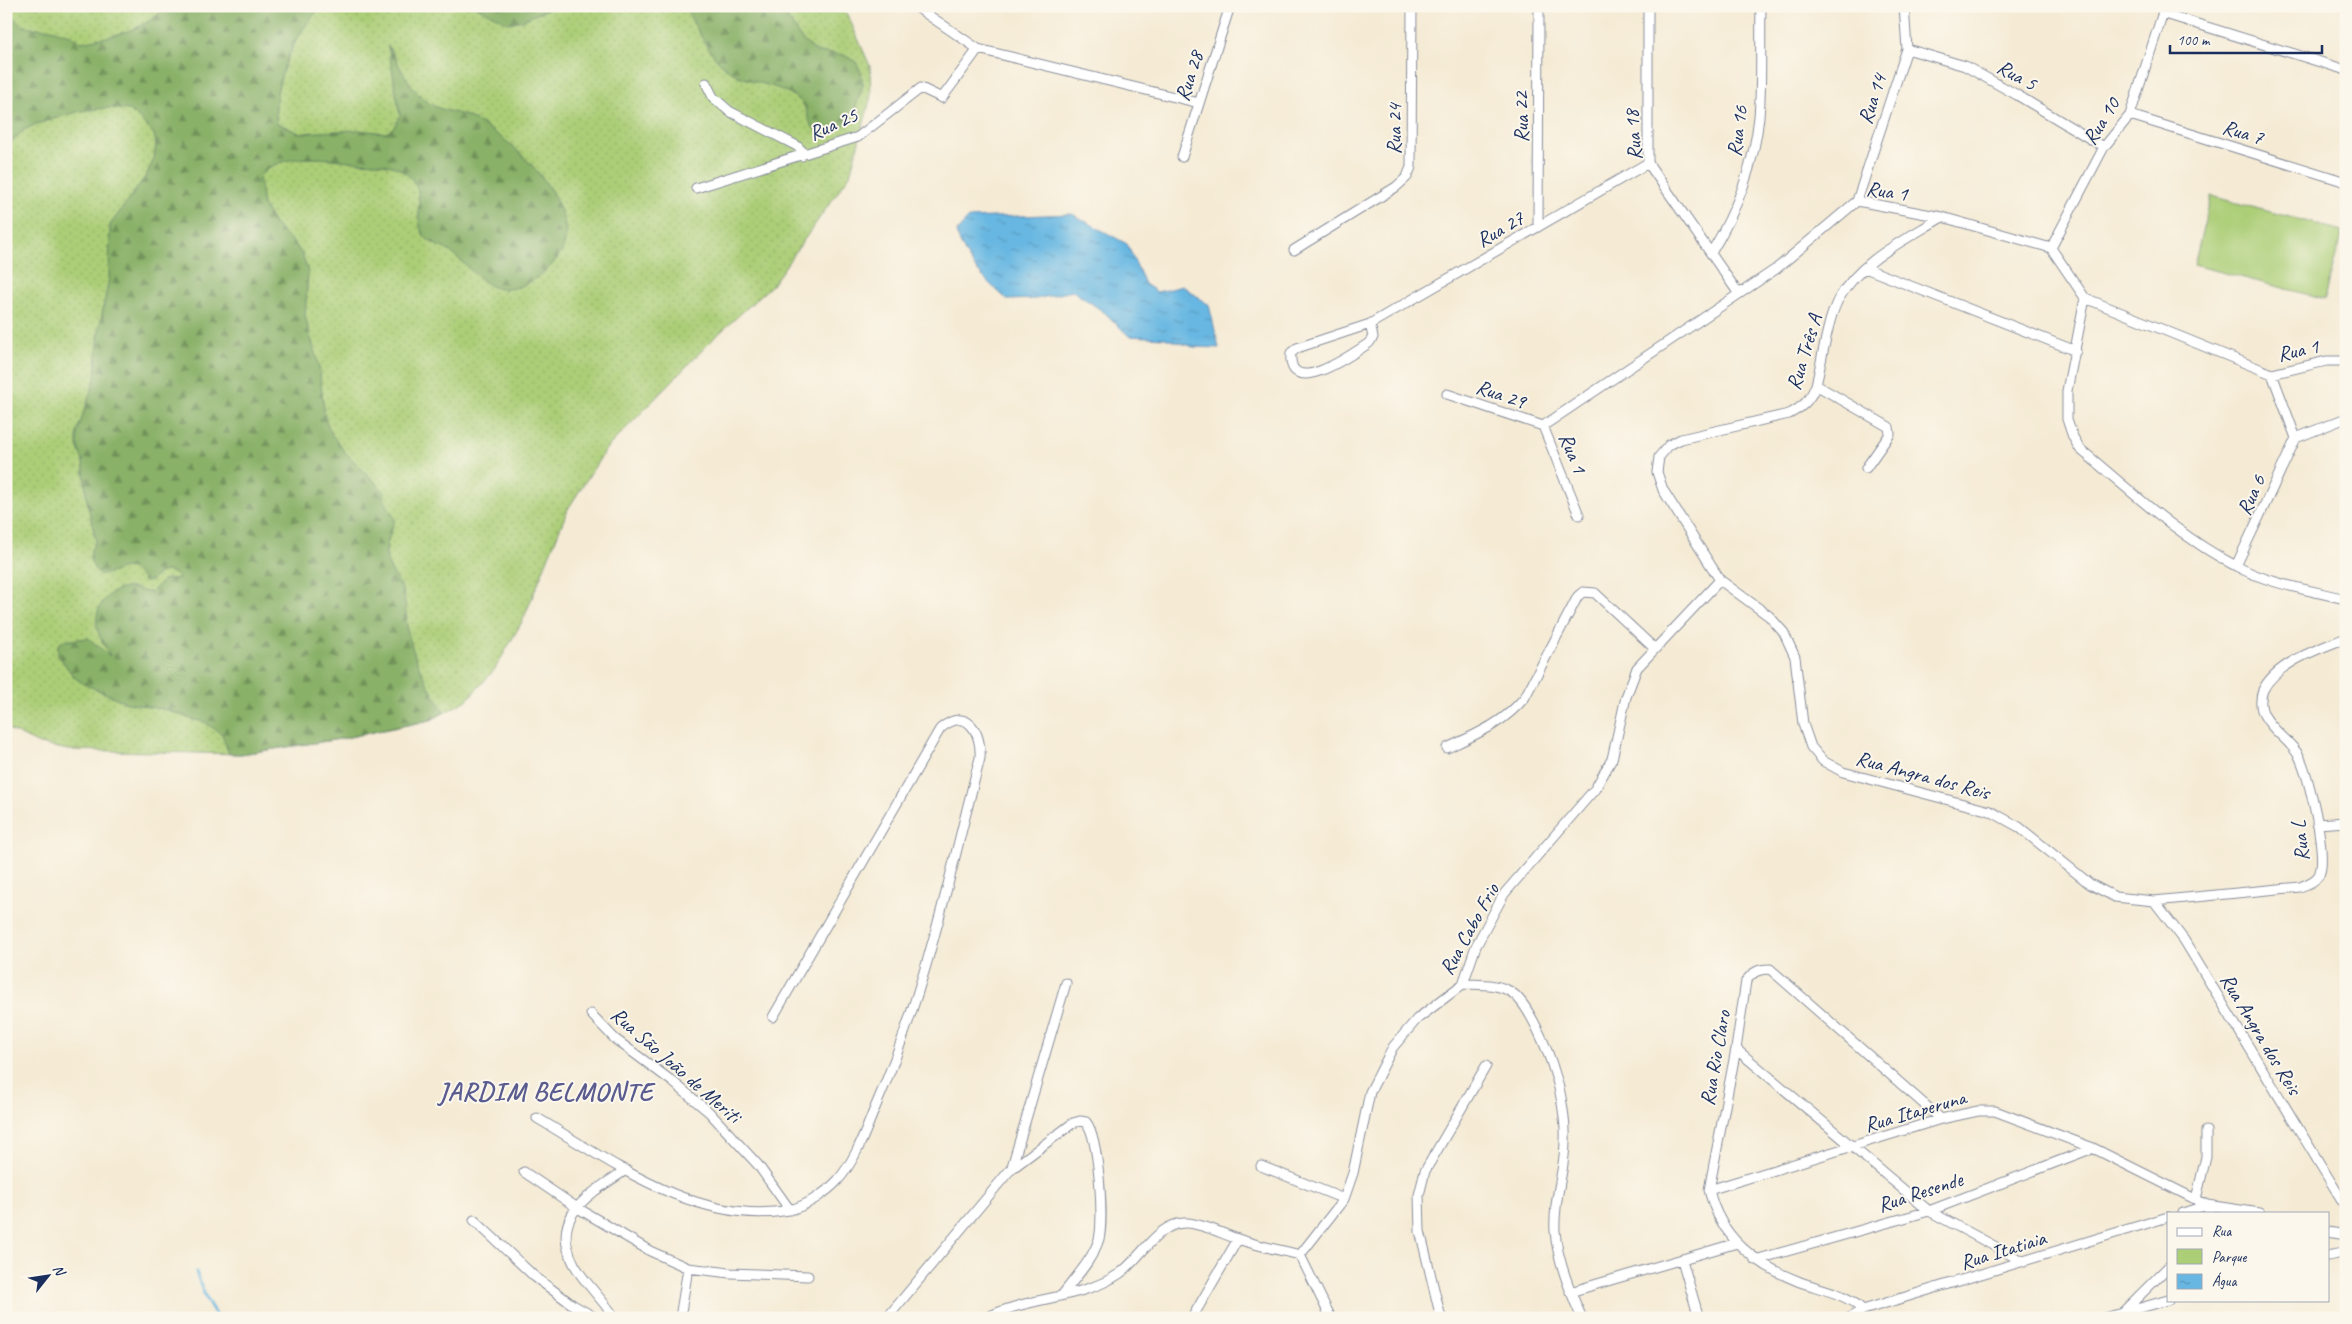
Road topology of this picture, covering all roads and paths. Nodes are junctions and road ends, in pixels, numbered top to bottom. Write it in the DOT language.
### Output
graph roads {
  1 [pos="915,6"];
  2 [pos="1230,6"];
  3 [pos="1412,6"];
  4 [pos="1539,6"];
  5 [pos="1648,6"];
  6 [pos="1761,6"];
  7 [pos="1904,6"];
  8 [pos="2163,10"];
  9 [pos="1906,48"];
  10 [pos="978,49"];
  11 [pos="2346,70"];
  12 [pos="706,83"];
  13 [pos="1199,103"];
  14 [pos="2130,115"];
  15 [pos="2104,147"];
  16 [pos="802,156"];
  17 [pos="1182,157"];
  18 [pos="1648,163"];
  19 [pos="2346,182"];
  20 [pos="696,188"];
  21 [pos="1857,201"];
  22 [pos="1942,217"];
  23 [pos="1538,227"];
  24 [pos="2051,248"];
  25 [pos="1294,250"];
  26 [pos="1711,253"];
  27 [pos="1865,268"];
  28 [pos="1739,294"];
  29 [pos="2085,298"];
  30 [pos="1370,324"];
  31 [pos="2076,351"];
  32 [pos="2346,360"];
  33 [pos="2272,374"];
  34 [pos="1816,385"];
  35 [pos="1447,394"];
  36 [pos="2346,418"];
  37 [pos="1543,426"];
  38 [pos="2296,438"];
  39 [pos="1669,446"];
  40 [pos="1866,468"];
  41 [pos="1580,515"];
  42 [pos="2236,566"];
  43 [pos="1720,580"];
  44 [pos="2346,599"];
  45 [pos="2346,638"];
  46 [pos="1654,648"];
  47 [pos="1447,748"];
  48 [pos="2346,822"];
  49 [pos="2317,824"];
  50 [pos="2154,901"];
  51 [pos="1066,983"];
  52 [pos="1463,984"];
  53 [pos="591,1014"];
  54 [pos="773,1017"];
  55 [pos="1736,1049"];
  56 [pos="1486,1066"];
  57 [pos="537,1118"];
  58 [pos="1941,1119"];
  59 [pos="2206,1131"];
  60 [pos="1853,1148"];
  61 [pos="2093,1148"];
  62 [pos="1261,1166"];
  63 [pos="626,1170"];
  64 [pos="1010,1170"];
  65 [pos="524,1172"];
  66 [pos="1709,1190"];
  67 [pos="1344,1199"];
  68 [pos="2196,1199"];
  69 [pos="576,1207"];
  70 [pos="2346,1207"];
  71 [pos="2208,1209"];
  72 [pos="790,1210"];
  73 [pos="1929,1210"];
  74 [pos="2189,1212"];
  75 [pos="2247,1212"];
  76 [pos="2167,1218"];
  77 [pos="474,1220"];
  78 [pos="2330,1232"];
  79 [pos="2346,1235"];
  80 [pos="1238,1239"];
  81 [pos="1737,1243"];
  82 [pos="2346,1252"];
  83 [pos="1300,1255"];
  84 [pos="2330,1256"];
  85 [pos="1682,1260"];
  86 [pos="1755,1260"];
  87 [pos="2024,1262"];
  88 [pos="688,1268"];
  89 [pos="2167,1268"];
  90 [pos="808,1276"];
  91 [pos="1570,1292"];
  92 [pos="1063,1294"];
  93 [pos="2167,1300"];
  94 [pos="1863,1310"];
  95 [pos="2122,1313"];
  96 [pos="596,1318"];
  97 [pos="614,1318"];
  98 [pos="680,1318"];
  99 [pos="887,1318"];
  100 [pos="986,1318"];
  101 [pos="1192,1318"];
  102 [pos="1332,1318"];
  103 [pos="1441,1318"];
  104 [pos="1582,1318"];
  105 [pos="1699,1318"];
  106 [pos="1849,1318"];
  107 [pos="2105,1318"];
  1 -- 10 [label="street"];
  2 -- 13 [label="street, Rua 28"];
  3 -- 25 [label="street, Rua 24"];
  4 -- 23 [label="street, Rua 22"];
  5 -- 18 [label="street, Rua 18"];
  6 -- 26 [label="street, Rua 16"];
  7 -- 9 [label="street, Rua 14"];
  8 -- 11 [label="street"];
  8 -- 14 [label="street, Rua 10"];
  9 -- 15 [label="street, Rua 5"];
  9 -- 21 [label="street, Rua 14"];
  10 -- 13 [label="street"];
  10 -- 16 [label="street, Rua 25"];
  12 -- 16 [label="street"];
  13 -- 17 [label="street, Rua 28"];
  14 -- 15 [label="street, Rua 10"];
  14 -- 19 [label="street, Rua 7"];
  15 -- 24 [label="street, Rua 10"];
  16 -- 20 [label="street, Rua 25"];
  18 -- 23 [label="street, Rua 27"];
  18 -- 26 [label="street, Rua 18"];
  21 -- 22 [label="street, Rua 1"];
  21 -- 28 [label="street, Rua 1"];
  22 -- 24 [label="street, Rua 1"];
  22 -- 27 [label="street, Rua Três A"];
  23 -- 30 [label="street, Rua 27"];
  24 -- 29 [label="street"];
  26 -- 28 [label="street, Rua 18"];
  27 -- 31 [label="street"];
  27 -- 34 [label="street, Rua Três A"];
  28 -- 37 [label="street, Rua 1"];
  29 -- 31 [label="street"];
  29 -- 33 [label="street, Rua 1"];
  30 -- 30 [label="street, Rua 27"];
  31 -- 42 [label="street"];
  32 -- 33 [label="street, Rua 1"];
  33 -- 38 [label="street"];
  34 -- 39 [label="street, Rua Três A"];
  34 -- 40 [label="street"];
  35 -- 37 [label="street, Rua 29"];
  36 -- 38 [label="street"];
  37 -- 41 [label="street, Rua 1"];
  38 -- 42 [label="street, Rua 6"];
  39 -- 43 [label="street, Rua Angra dos Reis"];
  42 -- 44 [label="street"];
  43 -- 46 [label="street, Rua Cabo Frio"];
  43 -- 50 [label="street, Rua Angra dos Reis"];
  45 -- 49 [label="street, Rua L"];
  46 -- 47 [label="street"];
  46 -- 52 [label="street, Rua Cabo Frio"];
  48 -- 49 [label="street"];
  49 -- 50 [label="street, Rua L"];
  50 -- 70 [label="street, Rua Angra dos Reis"];
  51 -- 64 [label="street"];
  52 -- 67 [label="street, Rua Cabo Frio"];
  52 -- 91 [label="street"];
  53 -- 72 [label="street, Rua São João de Meriti"];
  54 -- 72 [label="street"];
  55 -- 58 [label="street, Rua Rio Claro"];
  55 -- 60 [label="street"];
  55 -- 66 [label="street, Rua Rio Claro"];
  56 -- 103 [label="street"];
  57 -- 63 [label="street"];
  58 -- 60 [label="street, Rua Itaperuna"];
  58 -- 61 [label="street, Rua Itaperuna"];
  59 -- 68 [label="street"];
  60 -- 66 [label="street, Rua Itaperuna"];
  60 -- 73 [label="street"];
  61 -- 68 [label="street, Rua Itaperuna"];
  61 -- 73 [label="street, Rua Resende"];
  62 -- 67 [label="street"];
  63 -- 69 [label="street"];
  63 -- 72 [label="street"];
  64 -- 92 [label="street"];
  64 -- 99 [label="street"];
  65 -- 69 [label="street"];
  66 -- 81 [label="street, Rua Rio Claro"];
  67 -- 83 [label="street, Rua Cabo Frio"];
  68 -- 71 [label="street, Rua Itaperuna"];
  69 -- 88 [label="street"];
  69 -- 97 [label="street"];
  71 -- 74 [label="street"];
  71 -- 75 [label="street, Rua Itaperuna"];
  73 -- 86 [label="street, Rua Resende"];
  73 -- 87 [label="street"];
  76 -- 87 [label="street, Rua Itatiaia"];
  77 -- 96 [label="street"];
  78 -- 79 [label="street"];
  80 -- 83 [label="street"];
  80 -- 92 [label="street"];
  80 -- 101 [label="street"];
  81 -- 85 [label="street"];
  81 -- 86 [label="street, Rua Rio Claro"];
  82 -- 84 [label="street"];
  83 -- 102 [label="street"];
  85 -- 91 [label="street"];
  85 -- 105 [label="street"];
  86 -- 94 [label="street, Rua Rio Claro"];
  87 -- 94 [label="street, Rua Itatiaia"];
  88 -- 90 [label="street"];
  88 -- 98 [label="street"];
  89 -- 95 [label="street"];
  91 -- 104 [label="street"];
  92 -- 100 [label="street"];
  93 -- 95 [label="street"];
  94 -- 106 [label="street, Rua Itatiaia"];
  95 -- 107 [label="street"];
}
